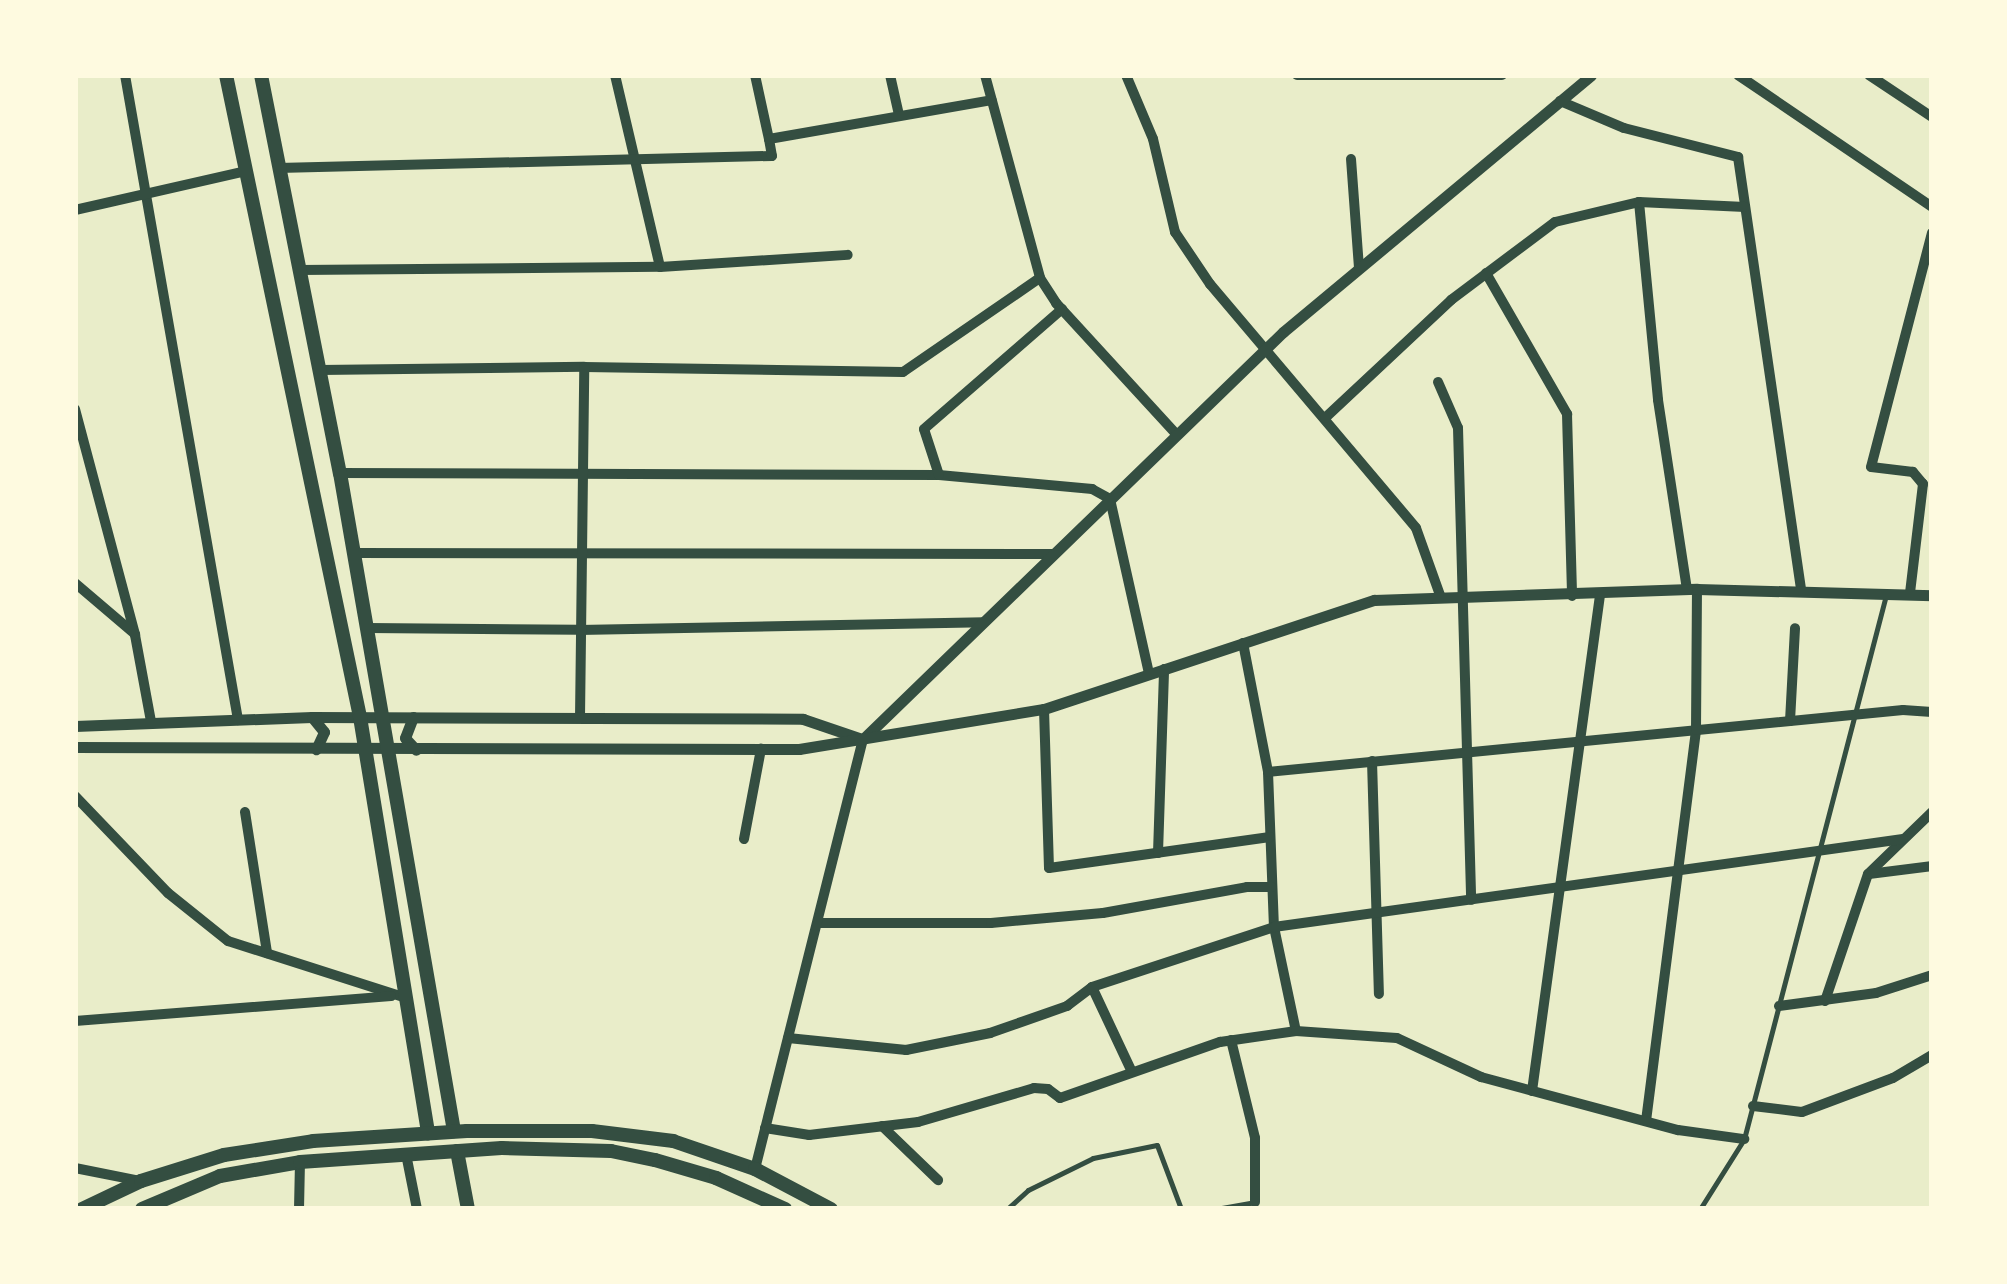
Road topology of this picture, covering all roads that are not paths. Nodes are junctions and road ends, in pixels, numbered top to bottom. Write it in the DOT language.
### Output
graph roads {
  1 [pos="125,75"];
  2 [pos="226,75"];
  3 [pos="260,75"];
  4 [pos="615,75"];
  5 [pos="755,75"];
  6 [pos="890,75"];
  7 [pos="985,75"];
  8 [pos="1126,75"];
  9 [pos="1297,75"];
  10 [pos="1502,75"];
  11 [pos="1592,75"];
  12 [pos="1738,75"];
  13 [pos="1869,75"];
  14 [pos="992,100"];
  15 [pos="1560,101"];
  16 [pos="900,115"];
  17 [pos="1932,118"];
  18 [pos="769,138"];
  19 [pos="1351,159"];
  20 [pos="635,161"];
  21 [pos="278,168"];
  22 [pos="246,172"];
  23 [pos="148,192"];
  24 [pos="1638,202"];
  25 [pos="1746,208"];
  26 [pos="1932,208"];
  27 [pos="75,210"];
  28 [pos="1932,233"];
  29 [pos="848,255"];
  30 [pos="660,266"];
  31 [pos="1359,268"];
  32 [pos="299,270"];
  33 [pos="1486,273"];
  34 [pos="1040,278"];
  35 [pos="1062,309"];
  36 [pos="1264,350"];
  37 [pos="584,367"];
  38 [pos="320,370"];
  39 [pos="1438,382"];
  40 [pos="75,408"];
  41 [pos="1326,418"];
  42 [pos="78,427"];
  43 [pos="1176,435"];
  44 [pos="340,472"];
  45 [pos="939,475"];
  46 [pos="579,476"];
  47 [pos="1110,499"];
  48 [pos="354,553"];
  49 [pos="1054,554"];
  50 [pos="579,557"];
  51 [pos="75,583"];
  52 [pos="1692,589"];
  53 [pos="1801,589"];
  54 [pos="1887,592"];
  55 [pos="1910,593"];
  56 [pos="1600,595"];
  57 [pos="1932,595"];
  58 [pos="1572,596"];
  59 [pos="1441,598"];
  60 [pos="1463,598"];
  61 [pos="984,622"];
  62 [pos="368,628"];
  63 [pos="1795,628"];
  64 [pos="579,630"];
  65 [pos="136,635"];
  66 [pos="1243,643"];
  67 [pos="1164,669"];
  68 [pos="1149,674"];
  69 [pos="1044,709"];
  70 [pos="1932,712"];
  71 [pos="1855,714"];
  72 [pos="312,717"];
  73 [pos="360,717"];
  74 [pos="384,717"];
  75 [pos="413,718"];
  76 [pos="580,718"];
  77 [pos="238,720"];
  78 [pos="151,721"];
  79 [pos="1790,721"];
  80 [pos="75,726"];
  81 [pos="1696,730"];
  82 [pos="863,739"];
  83 [pos="1578,741"];
  84 [pos="75,747"];
  85 [pos="365,749"];
  86 [pos="761,749"];
  87 [pos="316,750"];
  88 [pos="390,750"];
  89 [pos="416,750"];
  90 [pos="1468,752"];
  91 [pos="1372,762"];
  92 [pos="1268,772"];
  93 [pos="75,796"];
  94 [pos="245,812"];
  95 [pos="1932,812"];
  96 [pos="1270,837"];
  97 [pos="744,839"];
  98 [pos="1902,839"];
  99 [pos="1819,851"];
  100 [pos="1158,853"];
  101 [pos="1932,866"];
  102 [pos="1678,871"];
  103 [pos="1868,874"];
  104 [pos="1272,887"];
  105 [pos="1556,888"];
  106 [pos="1472,900"];
  107 [pos="1375,913"];
  108 [pos="818,923"];
  109 [pos="1274,927"];
  110 [pos="267,952"];
  111 [pos="1932,974"];
  112 [pos="1092,987"];
  113 [pos="1379,994"];
  114 [pos="402,997"];
  115 [pos="1825,1001"];
  116 [pos="1779,1006"];
  117 [pos="75,1021"];
  118 [pos="1296,1031"];
  119 [pos="788,1038"];
  120 [pos="1232,1040"];
  121 [pos="1932,1055"];
  122 [pos="1132,1072"];
  123 [pos="1532,1091"];
  124 [pos="1753,1106"];
  125 [pos="1646,1121"];
  126 [pos="882,1126"];
  127 [pos="765,1128"];
  128 [pos="454,1131"];
  129 [pos="428,1133"];
  130 [pos="1744,1140"];
  131 [pos="457,1150"];
  132 [pos="406,1154"];
  133 [pos="300,1162"];
  134 [pos="75,1168"];
  135 [pos="755,1168"];
  136 [pos="938,1180"];
  137 [pos="141,1181"];
  138 [pos="1255,1205"];
  139 [pos="776,1207"];
  140 [pos="82,1209"];
  141 [pos="142,1209"];
  142 [pos="299,1209"];
  143 [pos="418,1209"];
  144 [pos="468,1209"];
  145 [pos="832,1209"];
  146 [pos="1007,1209"];
  147 [pos="1181,1209"];
  148 [pos="1216,1209"];
  149 [pos="1700,1209"];
  1 -- 23 [label="street"];
  2 -- 22 [label="main road"];
  3 -- 21 [label="main road"];
  4 -- 20 [label="street"];
  5 -- 18 [label="street"];
  6 -- 16 [label="street"];
  7 -- 14 [label="street"];
  8 -- 36 [label="street"];
  9 -- 10 [label="street"];
  11 -- 15 [label="street"];
  12 -- 26 [label="street"];
  13 -- 17 [label="street"];
  14 -- 16 [label="street"];
  14 -- 34 [label="street"];
  15 -- 25 [label="street"];
  15 -- 31 [label="street"];
  16 -- 18 [label="street"];
  18 -- 20 [label="street"];
  19 -- 31 [label="street"];
  20 -- 21 [label="street"];
  20 -- 30 [label="street"];
  21 -- 32 [label="main road"];
  22 -- 23 [label="street"];
  22 -- 73 [label="main road"];
  23 -- 27 [label="street"];
  23 -- 77 [label="street"];
  24 -- 25 [label="street"];
  24 -- 33 [label="street"];
  24 -- 52 [label="street"];
  25 -- 53 [label="street"];
  28 -- 55 [label="street"];
  29 -- 30 [label="street"];
  30 -- 32 [label="street"];
  31 -- 36 [label="street"];
  32 -- 38 [label="main road"];
  33 -- 41 [label="street"];
  33 -- 58 [label="street"];
  34 -- 35 [label="street"];
  34 -- 37 [label="street"];
  35 -- 43 [label="street"];
  35 -- 45 [label="street"];
  36 -- 41 [label="street"];
  36 -- 43 [label="street"];
  37 -- 38 [label="street"];
  37 -- 46 [label="street"];
  38 -- 44 [label="main road"];
  39 -- 60 [label="street"];
  40 -- 42 [label="street"];
  41 -- 59 [label="street"];
  42 -- 65 [label="street"];
  43 -- 47 [label="street"];
  44 -- 46 [label="street"];
  44 -- 48 [label="main road"];
  45 -- 46 [label="street"];
  45 -- 47 [label="street"];
  46 -- 50 [label="street"];
  47 -- 49 [label="street"];
  47 -- 68 [label="street"];
  48 -- 50 [label="street"];
  48 -- 62 [label="main road"];
  49 -- 50 [label="street"];
  49 -- 61 [label="street"];
  50 -- 64 [label="street"];
  51 -- 65 [label="street"];
  52 -- 53 [label="street"];
  52 -- 56 [label="street"];
  52 -- 81 [label="street"];
  53 -- 54 [label="street"];
  54 -- 55 [label="street"];
  54 -- 71 [label="lane"];
  55 -- 57 [label="street"];
  56 -- 58 [label="street"];
  56 -- 83 [label="street"];
  58 -- 60 [label="street"];
  59 -- 60 [label="street"];
  59 -- 66 [label="street"];
  60 -- 90 [label="street"];
  61 -- 64 [label="street"];
  61 -- 82 [label="street"];
  62 -- 64 [label="street"];
  62 -- 74 [label="main road"];
  63 -- 79 [label="street"];
  64 -- 76 [label="street"];
  65 -- 78 [label="street"];
  66 -- 67 [label="street"];
  66 -- 92 [label="street"];
  67 -- 68 [label="street"];
  67 -- 100 [label="street"];
  68 -- 69 [label="street"];
  69 -- 82 [label="street"];
  69 -- 100 [label="street"];
  70 -- 71 [label="street"];
  71 -- 79 [label="street"];
  71 -- 99 [label="lane"];
  72 -- 73 [label="street"];
  72 -- 77 [label="street"];
  72 -- 87 [label="street"];
  73 -- 74 [label="street"];
  73 -- 85 [label="main road"];
  74 -- 75 [label="street"];
  74 -- 88 [label="main road"];
  75 -- 76 [label="street"];
  75 -- 89 [label="street"];
  76 -- 82 [label="street"];
  77 -- 78 [label="street"];
  78 -- 80 [label="street"];
  79 -- 81 [label="street"];
  81 -- 83 [label="street"];
  81 -- 102 [label="street"];
  82 -- 86 [label="street"];
  82 -- 108 [label="street"];
  83 -- 90 [label="street"];
  83 -- 105 [label="street"];
  84 -- 87 [label="street"];
  85 -- 87 [label="street"];
  85 -- 88 [label="street"];
  85 -- 114 [label="main road"];
  86 -- 89 [label="street"];
  86 -- 97 [label="street"];
  88 -- 89 [label="street"];
  88 -- 128 [label="main road"];
  90 -- 91 [label="street"];
  90 -- 106 [label="street"];
  91 -- 92 [label="street"];
  91 -- 107 [label="street"];
  92 -- 96 [label="street"];
  93 -- 110 [label="street"];
  94 -- 110 [label="street"];
  95 -- 98 [label="street"];
  96 -- 100 [label="street"];
  96 -- 104 [label="street"];
  98 -- 99 [label="street"];
  98 -- 103 [label="street"];
  99 -- 102 [label="street"];
  99 -- 116 [label="lane"];
  101 -- 103 [label="street"];
  102 -- 105 [label="street"];
  102 -- 125 [label="street"];
  103 -- 115 [label="street"];
  104 -- 108 [label="street"];
  104 -- 109 [label="street"];
  105 -- 106 [label="street"];
  105 -- 123 [label="street"];
  106 -- 107 [label="street"];
  107 -- 109 [label="street"];
  107 -- 113 [label="street"];
  108 -- 119 [label="street"];
  109 -- 112 [label="street"];
  109 -- 118 [label="street"];
  110 -- 114 [label="street"];
  111 -- 115 [label="street"];
  112 -- 119 [label="street"];
  112 -- 122 [label="street"];
  114 -- 117 [label="street"];
  114 -- 129 [label="main road"];
  115 -- 116 [label="street"];
  116 -- 124 [label="lane"];
  118 -- 120 [label="street"];
  118 -- 123 [label="street"];
  119 -- 127 [label="street"];
  120 -- 122 [label="street"];
  120 -- 138 [label="street"];
  121 -- 124 [label="street"];
  122 -- 126 [label="street"];
  123 -- 125 [label="street"];
  124 -- 130 [label="lane"];
  125 -- 130 [label="street"];
  126 -- 127 [label="street"];
  126 -- 136 [label="street"];
  127 -- 135 [label="street"];
  128 -- 129 [label="main road"];
  128 -- 135 [label="main road"];
  129 -- 137 [label="main road"];
  130 -- 149 [label="lane"];
  131 -- 132 [label="main road"];
  131 -- 139 [label="main road"];
  131 -- 144 [label="main road"];
  132 -- 133 [label="main road"];
  132 -- 143 [label="street"];
  133 -- 141 [label="main road"];
  133 -- 142 [label="street"];
  134 -- 137 [label="street"];
  135 -- 145 [label="main road"];
  137 -- 140 [label="main road"];
  138 -- 148 [label="lane"];
  146 -- 147 [label="lane"];
}
